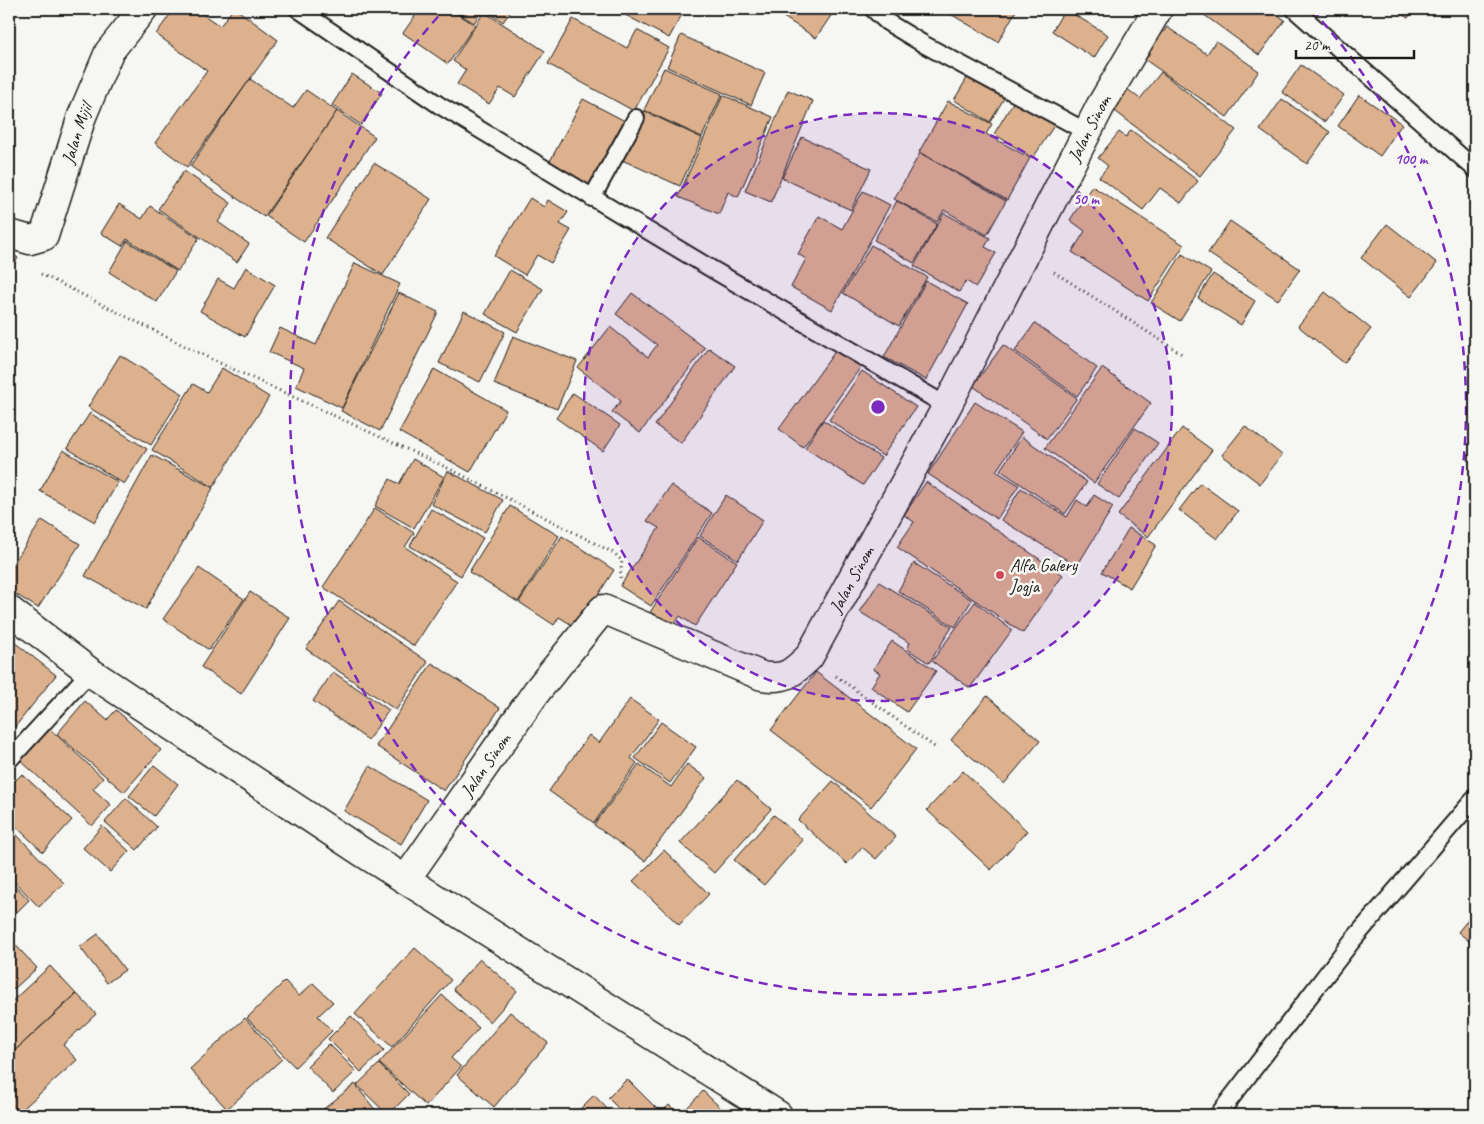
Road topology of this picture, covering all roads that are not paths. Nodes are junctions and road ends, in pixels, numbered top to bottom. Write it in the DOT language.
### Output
graph roads {
  1 [pos="143,9"];
  2 [pos="298,9"];
  3 [pos="873,9"];
  4 [pos="1158,9"];
  5 [pos="1294,9"];
  6 [pos="636,118"];
  7 [pos="1087,132"];
  8 [pos="1475,169"];
  9 [pos="592,198"];
  10 [pos="20,237"];
  11 [pos="947,406"];
  12 [pos="9,610"];
  13 [pos="90,672"];
  14 [pos="9,760"];
  15 [pos="1475,798"];
  16 [pos="406,879"];
  17 [pos="778,1115"];
  18 [pos="1218,1115"];
  1 -- 10 [label="street, Jalan Mijil"];
  2 -- 9 [label="lane"];
  3 -- 7 [label="lane"];
  4 -- 7 [label="street, Jalan Sinom"];
  5 -- 8 [label="lane"];
  6 -- 9 [label="lane"];
  7 -- 11 [label="street, Jalan Sinom"];
  9 -- 11 [label="lane"];
  11 -- 16 [label="street, Jalan Sinom"];
  12 -- 13 [label="street"];
  13 -- 14 [label="lane"];
  13 -- 16 [label="street"];
  15 -- 18 [label="lane"];
  16 -- 17 [label="street"];
}
